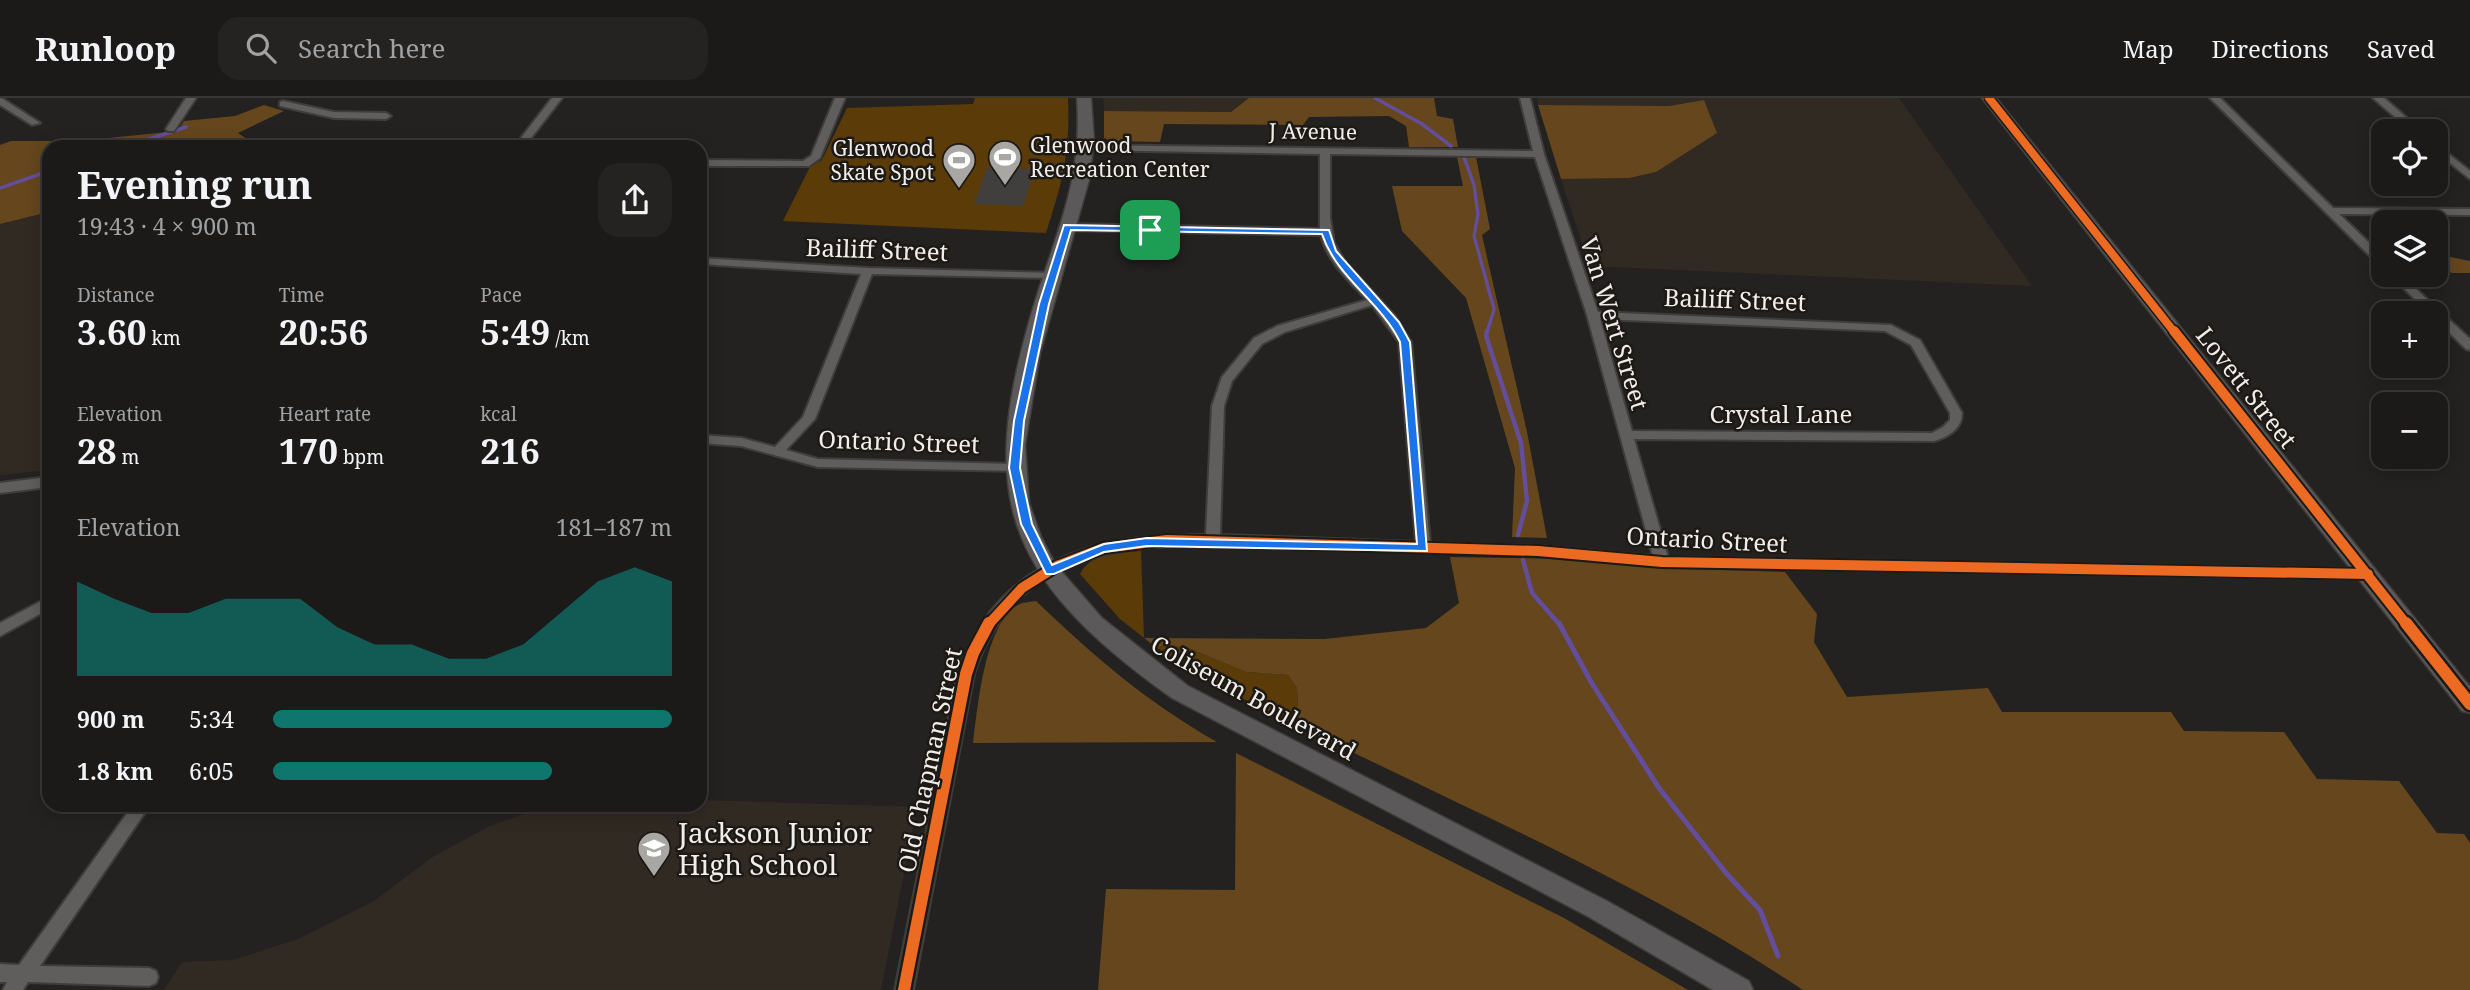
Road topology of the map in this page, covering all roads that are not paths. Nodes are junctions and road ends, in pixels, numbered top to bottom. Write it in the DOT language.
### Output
graph roads {
  1 [pos="191,98"];
  2 [pos="293,98"];
  3 [pos="557,98"];
  4 [pos="840,98"];
  5 [pos="1084,98"];
  6 [pos="1525,98"];
  7 [pos="1989,98"];
  8 [pos="2215,98"];
  9 [pos="2378,98"];
  10 [pos="0,101"];
  11 [pos="386,116"];
  12 [pos="2403,119"];
  13 [pos="35,123"];
  14 [pos="171,129"];
  15 [pos="524,140"];
  16 [pos="1087,147"];
  17 [pos="1325,151"];
  18 [pos="1539,154"];
  19 [pos="2448,157"];
  20 [pos="707,163"];
  21 [pos="2470,176"];
  22 [pos="2332,211"];
  23 [pos="2470,212"];
  24 [pos="1068,227"];
  25 [pos="1325,232"];
  26 [pos="2371,251"];
  27 [pos="707,261"];
  28 [pos="868,271"];
  29 [pos="1053,275"];
  30 [pos="2408,287"];
  31 [pos="1375,301"];
  32 [pos="2422,301"];
  33 [pos="1593,314"];
  34 [pos="2448,325"];
  35 [pos="2470,346"];
  36 [pos="1628,435"];
  37 [pos="1934,437"];
  38 [pos="707,440"];
  39 [pos="779,450"];
  40 [pos="1014,468"];
  41 [pos="42,483"];
  42 [pos="0,488"];
  43 [pos="1213,542"];
  44 [pos="1423,548"];
  45 [pos="1662,562"];
  46 [pos="1050,571"];
  47 [pos="2368,574"];
  48 [pos="42,606"];
  49 [pos="0,630"];
  50 [pos="2470,704"];
  51 [pos="137,812"];
  52 [pos="0,973"];
  53 [pos="24,973"];
  54 [pos="149,976"];
  55 [pos="12,990"];
  56 [pos="904,990"];
  57 [pos="1739,990"];
  1 -- 14 [label="street"];
  2 -- 11 [label="street"];
  3 -- 15 [label="street"];
  4 -- 20 [label="street"];
  5 -- 16 [label="main road, Coliseum Boulevard"];
  6 -- 18 [label="street, Van Wert Street"];
  7 -- 47 [label="main road, Lovett Street"];
  8 -- 22 [label="street"];
  9 -- 12 [label="street"];
  10 -- 13 [label="street"];
  16 -- 17 [label="street, J Avenue"];
  16 -- 24 [label="main road, Coliseum Boulevard"];
  17 -- 18 [label="street, J Avenue"];
  17 -- 25 [label="street"];
  18 -- 33 [label="street, Van Wert Street"];
  19 -- 21 [label="street"];
  22 -- 23 [label="street"];
  22 -- 26 [label="street"];
  24 -- 25 [label="street"];
  24 -- 29 [label="main road, Coliseum Boulevard"];
  25 -- 31 [label="street"];
  27 -- 28 [label="street, Bailiff Street"];
  28 -- 29 [label="street, Bailiff Street"];
  28 -- 39 [label="street"];
  29 -- 40 [label="main road, Coliseum Boulevard"];
  30 -- 32 [label="street"];
  31 -- 43 [label="street"];
  31 -- 44 [label="street"];
  33 -- 36 [label="street, Van Wert Street"];
  33 -- 37 [label="street, Bailiff Street"];
  34 -- 35 [label="street"];
  36 -- 37 [label="street, Crystal Lane"];
  36 -- 45 [label="street, Van Wert Street"];
  38 -- 39 [label="street, Ontario Street"];
  39 -- 40 [label="street, Ontario Street"];
  40 -- 46 [label="main road, Coliseum Boulevard"];
  41 -- 42 [label="street"];
  43 -- 44 [label="street, Ontario Street"];
  43 -- 46 [label="street, Ontario Street"];
  44 -- 45 [label="street, Ontario Street"];
  45 -- 47 [label="street, Ontario Street"];
  46 -- 56 [label="street, Old Chapman Street"];
  46 -- 57 [label="main road, Coliseum Boulevard"];
  47 -- 50 [label="main road, Lovett Street"];
  48 -- 49 [label="street"];
  51 -- 53 [label="street"];
  52 -- 53 [label="street"];
  53 -- 54 [label="street"];
  53 -- 55 [label="street"];
}
